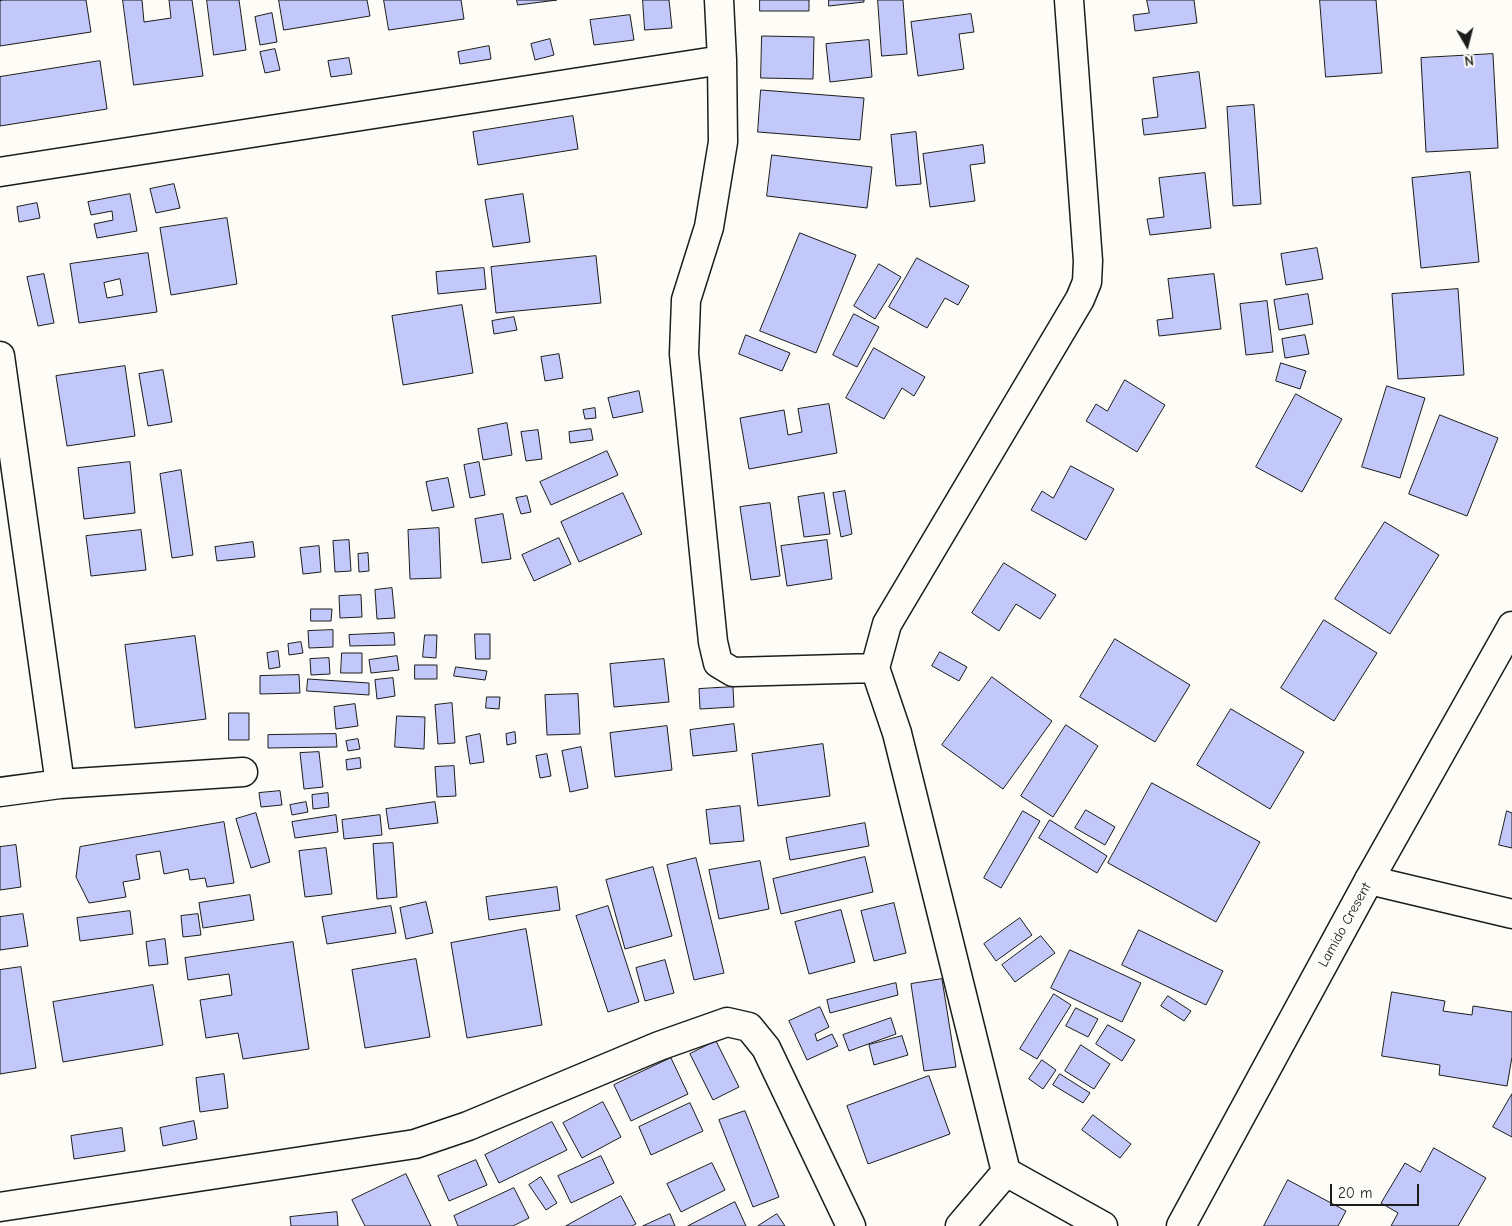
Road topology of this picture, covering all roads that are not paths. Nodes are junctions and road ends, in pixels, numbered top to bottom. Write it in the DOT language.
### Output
graph roads {
  1 [pos="718,0"];
  2 [pos="1069,0"];
  3 [pos="722,60"];
  4 [pos="0,172"];
  5 [pos="0,356"];
  6 [pos="1512,626"];
  7 [pos="876,668"];
  8 [pos="242,772"];
  9 [pos="60,784"];
  10 [pos="0,792"];
  11 [pos="1369,880"];
  12 [pos="1512,914"];
  13 [pos="1006,1172"];
  14 [pos="0,1208"];
  15 [pos="851,1226"];
  16 [pos="960,1226"];
  17 [pos="1103,1226"];
  18 [pos="1181,1226"];
  1 -- 3 [label="street"];
  2 -- 7 [label="street"];
  3 -- 4 [label="street"];
  3 -- 7 [label="street"];
  5 -- 9 [label="street"];
  6 -- 11 [label="street, Lamido Cresent"];
  7 -- 13 [label="street"];
  8 -- 9 [label="street"];
  9 -- 10 [label="street"];
  11 -- 12 [label="street"];
  11 -- 18 [label="street, Lamido Cresent"];
  13 -- 16 [label="street"];
  13 -- 17 [label="street"];
  14 -- 15 [label="street"];
}
